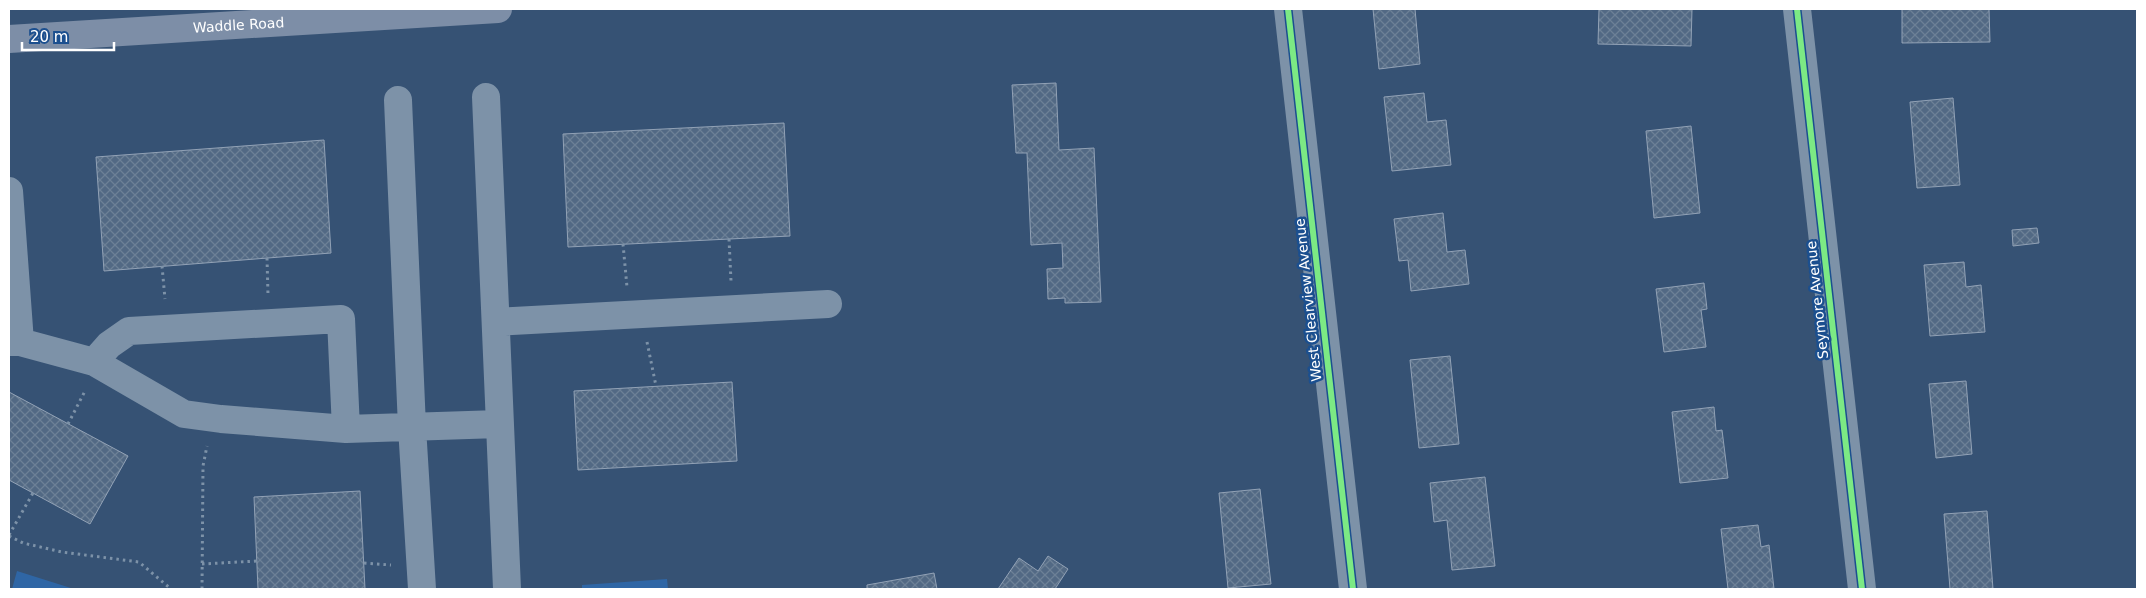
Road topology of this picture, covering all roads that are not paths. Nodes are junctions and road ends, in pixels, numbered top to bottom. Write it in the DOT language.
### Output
graph roads {
  1 [pos="498,9"];
  2 [pos="1288,9"];
  3 [pos="1798,9"];
  4 [pos="9,39"];
  5 [pos="486,97"];
  6 [pos="398,100"];
  7 [pos="9,190"];
  8 [pos="828,304"];
  9 [pos="496,322"];
  10 [pos="14,342"];
  11 [pos="94,362"];
  12 [pos="499,424"];
  13 [pos="412,427"];
  14 [pos="346,429"];
  15 [pos="422,589"];
  16 [pos="508,589"];
  17 [pos="1353,589"];
  18 [pos="1862,589"];
  1 -- 4 [label="main road, Waddle Road"];
  2 -- 17 [label="street, West Clearview Avenue"];
  3 -- 18 [label="street, Seymore Avenue"];
  5 -- 9 [label="street"];
  6 -- 13 [label="street"];
  7 -- 10 [label="street"];
  8 -- 9 [label="street"];
  9 -- 12 [label="street"];
  10 -- 11 [label="street"];
  11 -- 14 [label="street"];
  11 -- 14 [label="street"];
  12 -- 13 [label="street"];
  12 -- 16 [label="street"];
  13 -- 14 [label="street"];
  13 -- 15 [label="street"];
}
